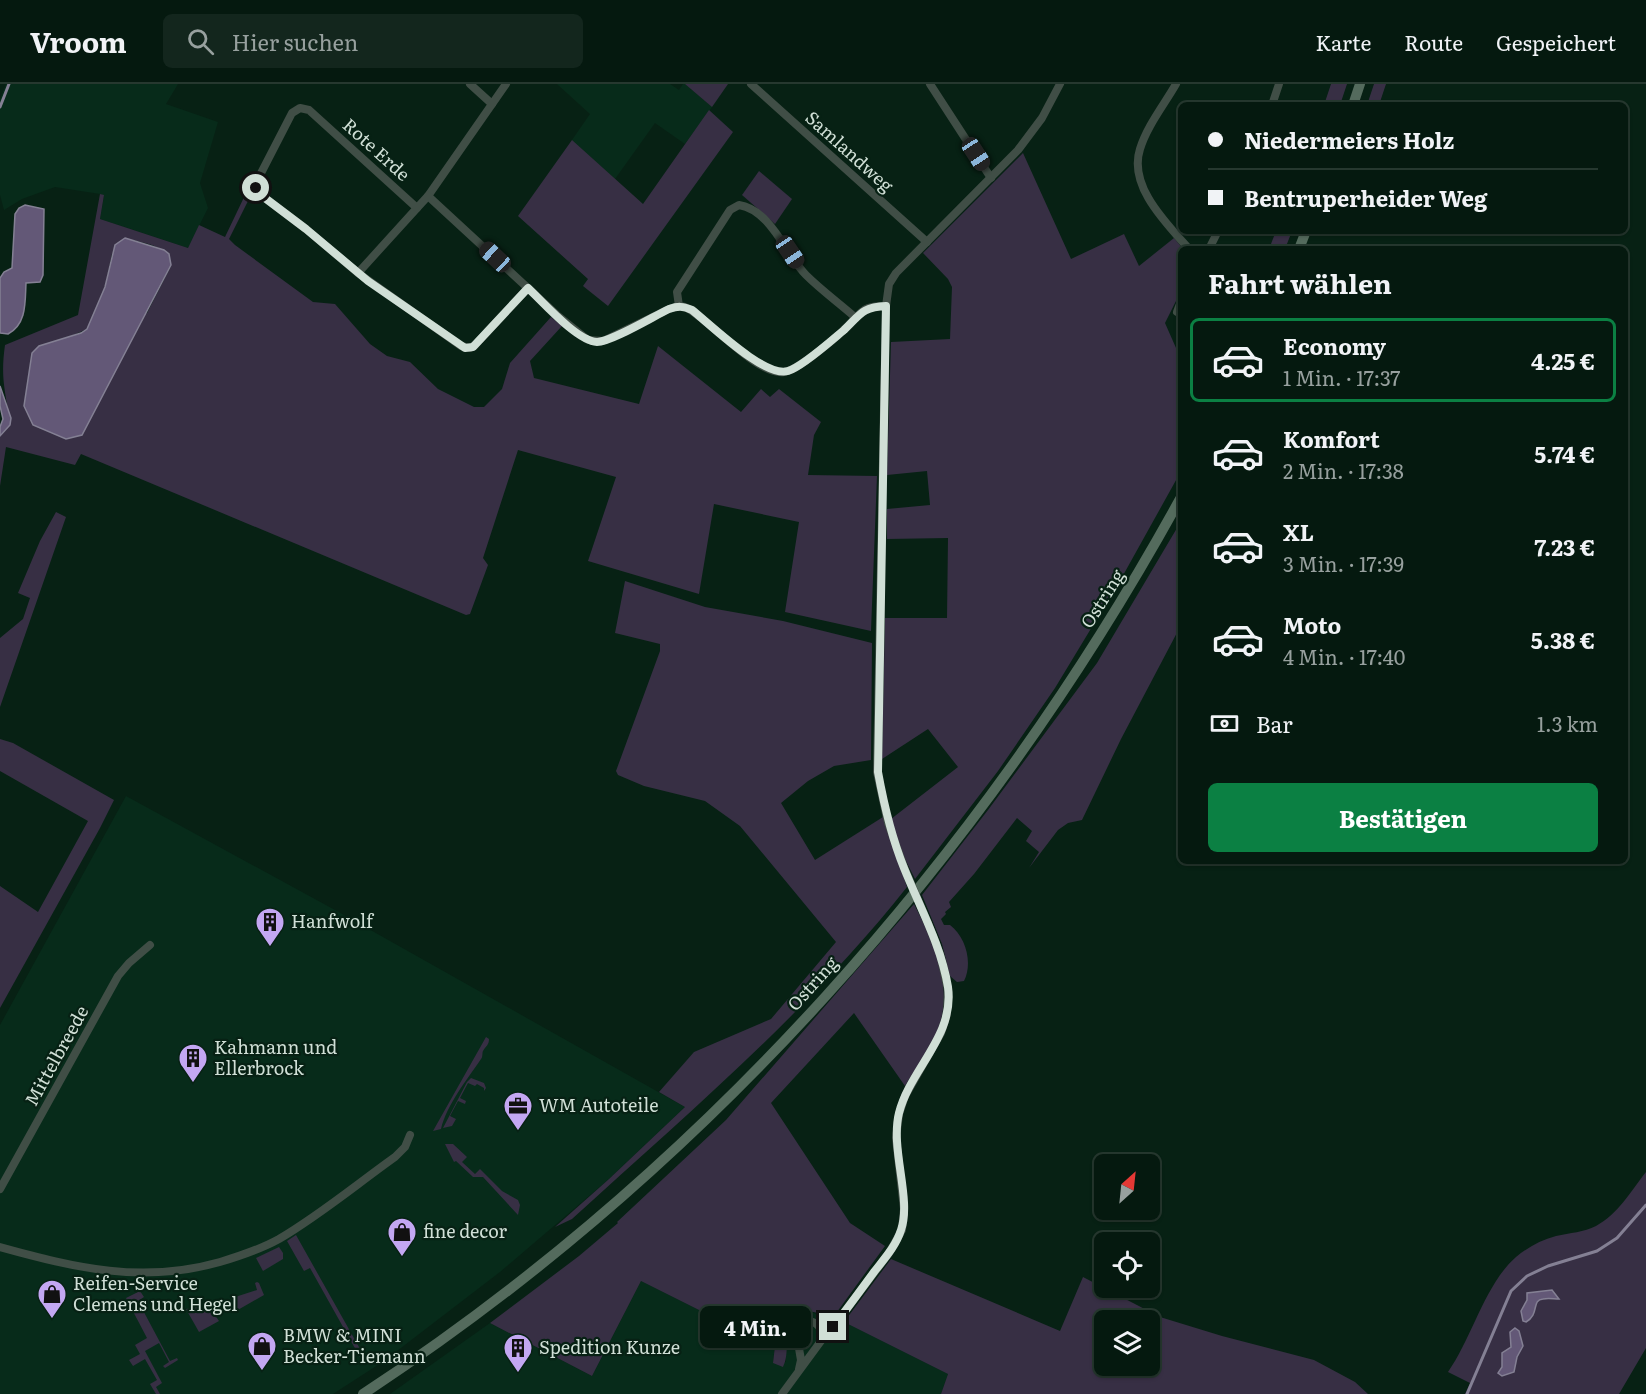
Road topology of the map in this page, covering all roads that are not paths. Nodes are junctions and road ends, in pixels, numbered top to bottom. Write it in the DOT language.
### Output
graph roads {
  1 [pos="470,84"];
  2 [pos="506,84"];
  3 [pos="751,84"];
  4 [pos="930,84"];
  5 [pos="1060,84"];
  6 [pos="1176,84"];
  7 [pos="1279,84"];
  8 [pos="1360,84"];
  9 [pos="1273,102"];
  10 [pos="1354,102"];
  11 [pos="492,104"];
  12 [pos="991,178"];
  13 [pos="428,196"];
  14 [pos="417,208"];
  15 [pos="927,242"];
  16 [pos="1187,246"];
  17 [pos="358,273"];
  18 [pos="528,288"];
  19 [pos="679,306"];
  20 [pos="886,306"];
  21 [pos="856,318"];
  22 [pos="1178,503"];
  23 [pos="150,945"];
  24 [pos="410,1135"];
  25 [pos="0,1189"];
  26 [pos="0,1247"];
  27 [pos="822,1333"];
  28 [pos="800,1369"];
  29 [pos="363,1394"];
  30 [pos="782,1394"];
  1 -- 11 [label="street"];
  2 -- 11 [label="street, Rote Erde"];
  3 -- 15 [label="street, Samlandweg"];
  4 -- 12 [label="street"];
  5 -- 12 [label="street"];
  6 -- 16 [label="street"];
  7 -- 9 [label="street"];
  8 -- 10 [label="main road"];
  11 -- 13 [label="street, Rote Erde"];
  12 -- 15 [label="street"];
  13 -- 14 [label="street, Rote Erde"];
  13 -- 18 [label="street"];
  14 -- 17 [label="street"];
  14 -- 17 [label="street, Rote Erde"];
  15 -- 20 [label="street"];
  17 -- 18 [label="street"];
  18 -- 19 [label="street"];
  19 -- 21 [label="street"];
  19 -- 21 [label="street"];
  20 -- 21 [label="street"];
  20 -- 27 [label="street, bridge"];
  22 -- 29 [label="main road, Ostring"];
  23 -- 25 [label="street, Mittelbreede"];
  24 -- 26 [label="street"];
  27 -- 28 [label="street"];
  27 -- 28 [label="street"];
  28 -- 30 [label="street"];
}
